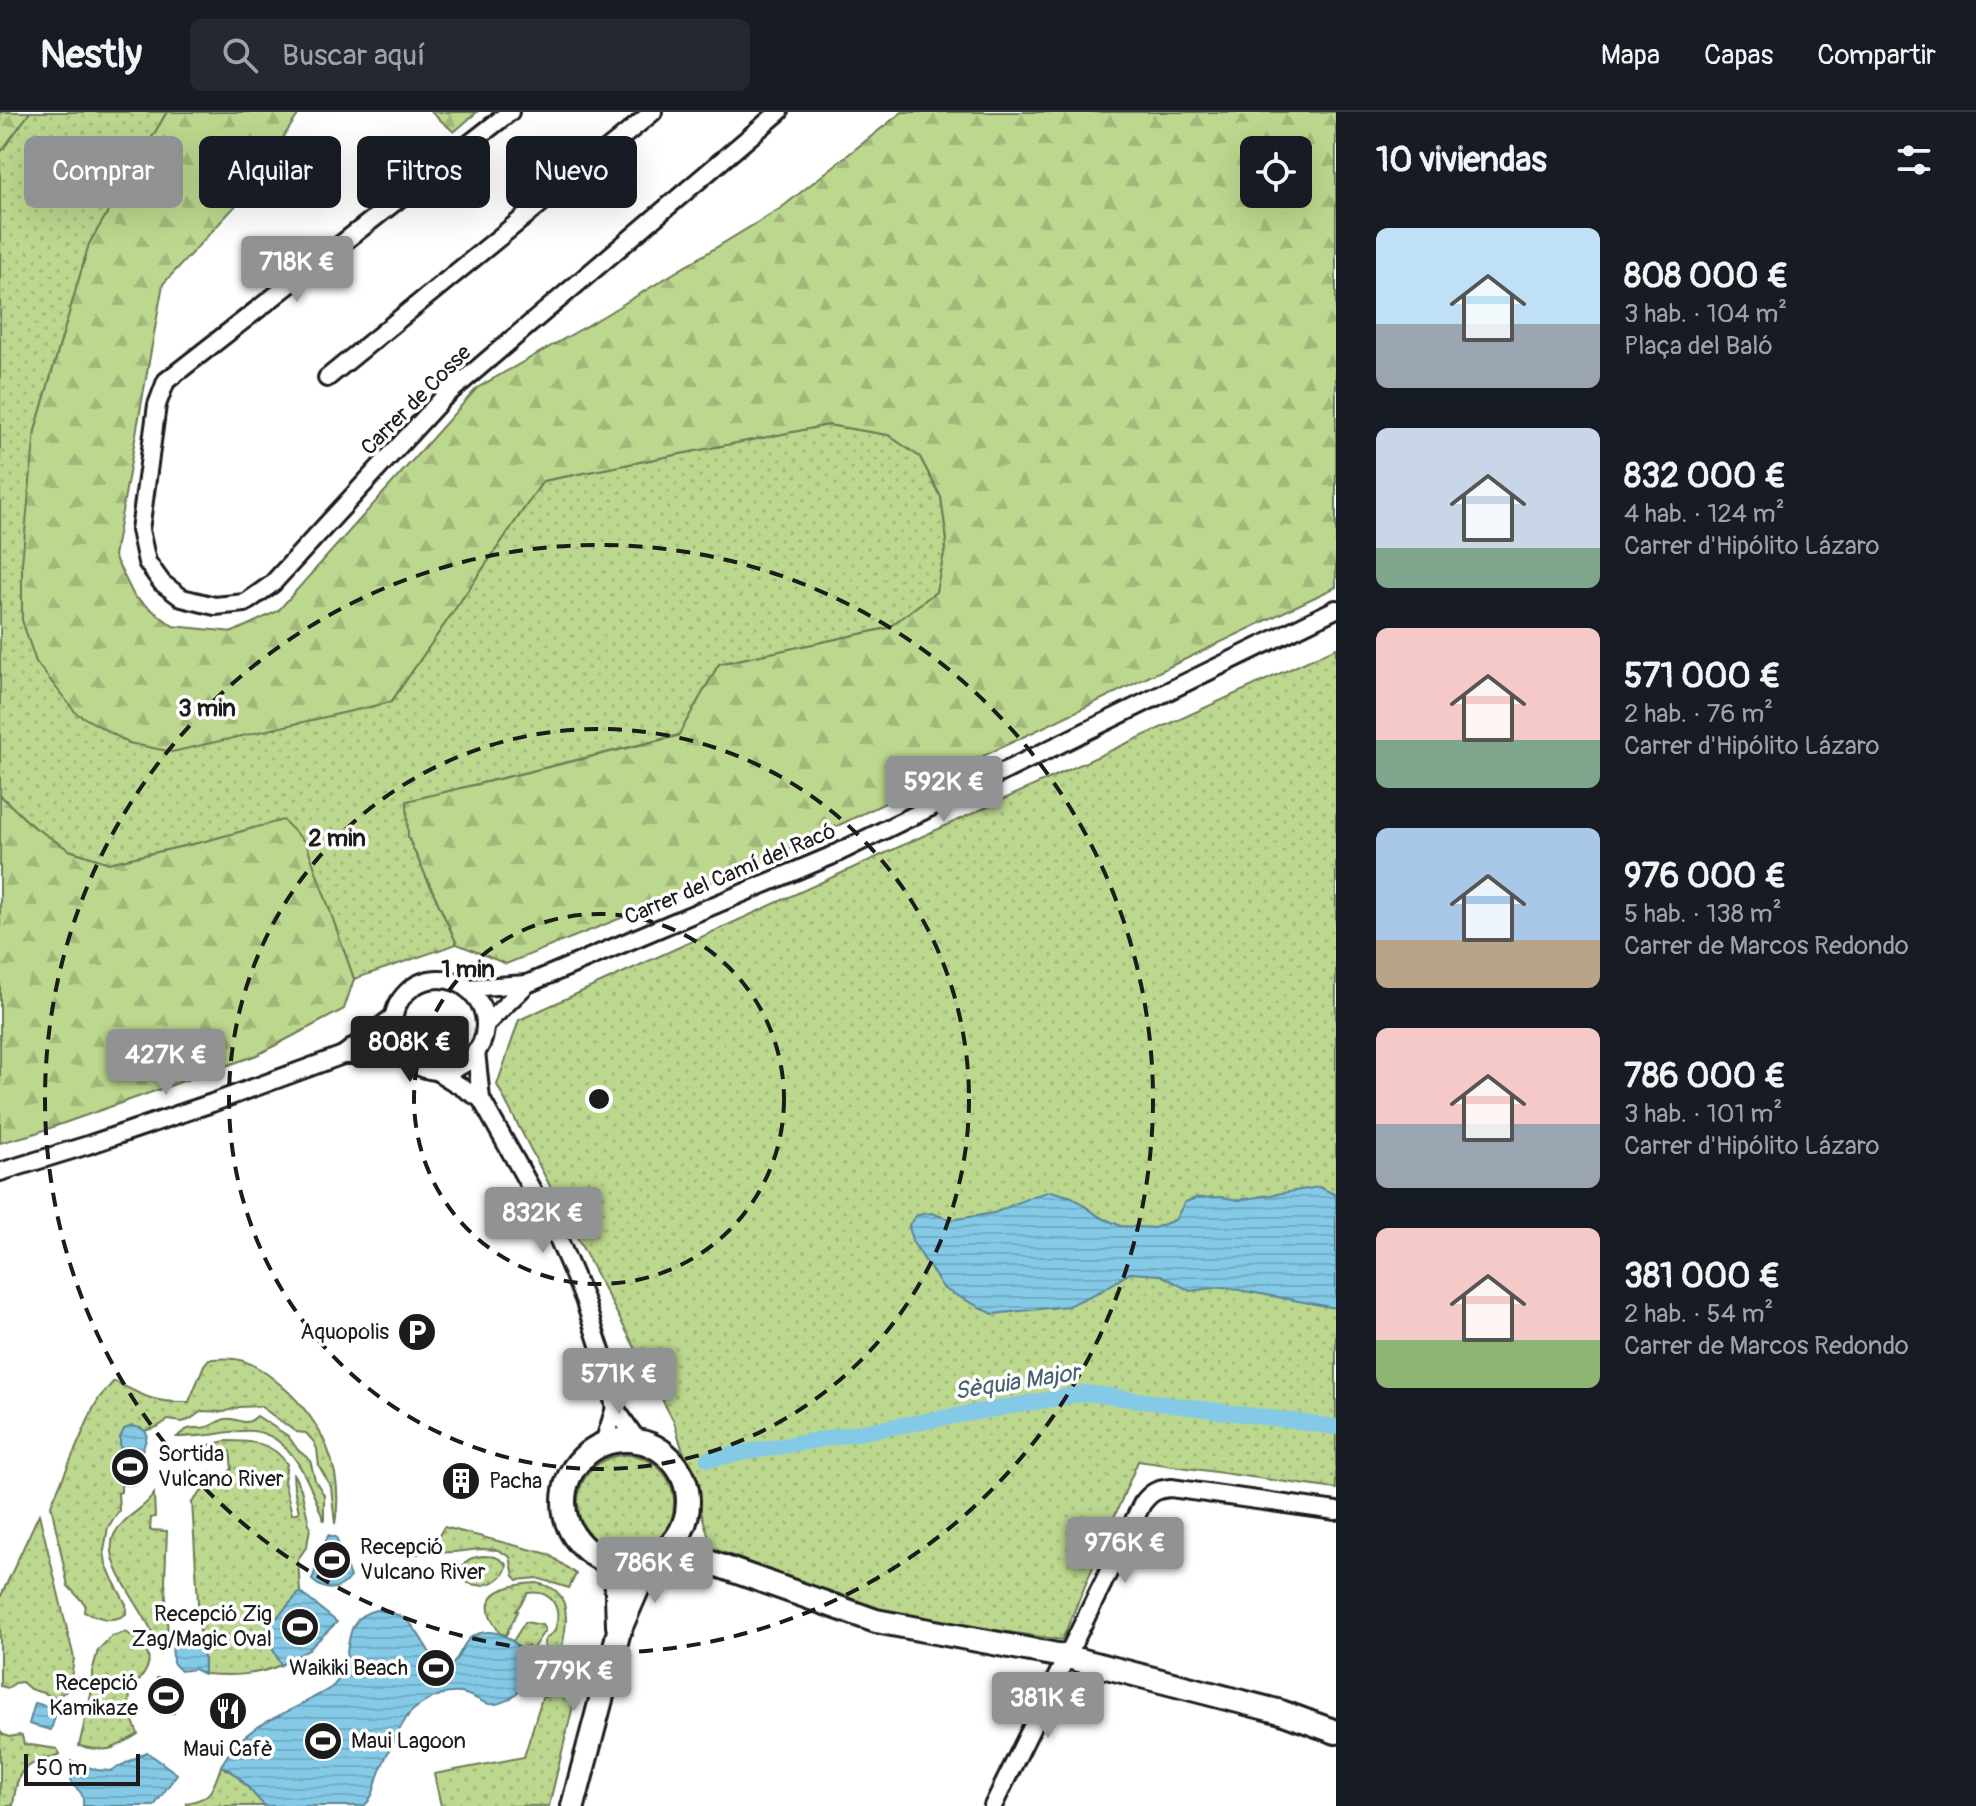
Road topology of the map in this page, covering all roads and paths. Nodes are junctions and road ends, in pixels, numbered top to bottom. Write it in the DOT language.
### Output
graph roads {
  1 [pos="510,112"];
  2 [pos="653,112"];
  3 [pos="779,112"];
  4 [pos="327,378"];
  5 [pos="1336,609"];
  6 [pos="527,984"];
  7 [pos="466,988"];
  8 [pos="393,1017"];
  9 [pos="485,1025"];
  10 [pos="476,1051"];
  11 [pos="343,1055"];
  12 [pos="405,1055"];
  13 [pos="436,1071"];
  14 [pos="481,1099"];
  15 [pos="0,1172"];
  16 [pos="615,1408"];
  17 [pos="637,1440"];
  18 [pos="604,1443"];
  19 [pos="1336,1511"];
  20 [pos="683,1527"];
  21 [pos="656,1556"];
  22 [pos="706,1561"];
  23 [pos="616,1564"];
  24 [pos="619,1631"];
  25 [pos="1068,1657"];
  26 [pos="1336,1732"];
  27 [pos="573,1806"];
  28 [pos="993,1806"];
  1 -- 3 [label="street, Carrer de Cosse"];
  2 -- 4 [label="street"];
  5 -- 6 [label="street, Carrer del Camí del Racó"];
  6 -- 7 [label="street, Carrer del Camí del Racó"];
  6 -- 9 [label="street, Carrer del Camí del Racó"];
  7 -- 8 [label="street"];
  7 -- 9 [label="street"];
  8 -- 11 [label="street"];
  8 -- 12 [label="street"];
  9 -- 10 [label="street"];
  10 -- 13 [label="street"];
  10 -- 14 [label="street"];
  11 -- 12 [label="street"];
  11 -- 15 [label="street"];
  12 -- 13 [label="street"];
  13 -- 14 [label="street"];
  14 -- 16 [label="street"];
  16 -- 17 [label="street"];
  16 -- 18 [label="street"];
  17 -- 18 [label="street"];
  17 -- 20 [label="street"];
  18 -- 23 [label="street"];
  19 -- 25 [label="street"];
  20 -- 21 [label="street"];
  20 -- 22 [label="street"];
  21 -- 22 [label="street"];
  21 -- 23 [label="street"];
  21 -- 24 [label="street"];
  22 -- 25 [label="street"];
  23 -- 24 [label="street"];
  24 -- 27 [label="street"];
  25 -- 26 [label="street"];
  25 -- 28 [label="street"];
}
